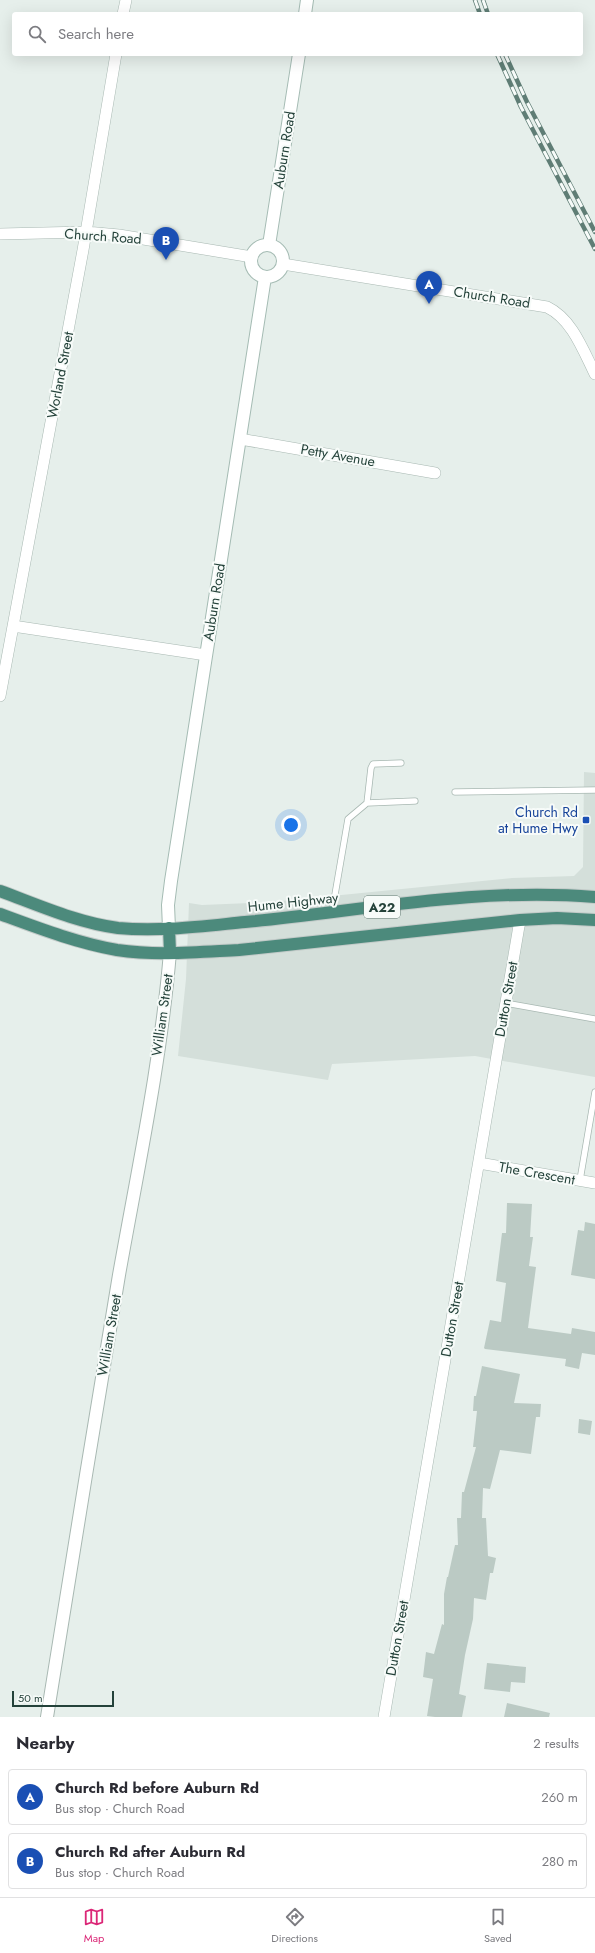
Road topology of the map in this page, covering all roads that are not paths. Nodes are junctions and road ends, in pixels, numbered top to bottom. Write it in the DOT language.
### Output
graph roads {
  1 [pos="126,0"];
  2 [pos="307,0"];
  3 [pos="123,12"];
  4 [pos="305,12"];
  5 [pos="116,56"];
  6 [pos="299,56"];
  7 [pos="86,232"];
  8 [pos="0,234"];
  9 [pos="269,245"];
  10 [pos="252,257"];
  11 [pos="283,264"];
  12 [pos="266,276"];
  13 [pos="595,374"];
  14 [pos="240,439"];
  15 [pos="435,472"];
  16 [pos="13,626"];
  17 [pos="206,655"];
  18 [pos="0,696"];
  19 [pos="401,763"];
  20 [pos="595,790"];
  21 [pos="456,792"];
  22 [pos="415,800"];
  23 [pos="367,803"];
  24 [pos="0,892"];
  25 [pos="595,896"];
  26 [pos="332,913"];
  27 [pos="0,914"];
  28 [pos="520,920"];
  29 [pos="595,920"];
  30 [pos="169,928"];
  31 [pos="170,952"];
  32 [pos="505,1003"];
  33 [pos="595,1019"];
  34 [pos="595,1092"];
  35 [pos="479,1163"];
  36 [pos="580,1180"];
  37 [pos="595,1183"];
  38 [pos="47,1717"];
  39 [pos="384,1717"];
  1 -- 3 [label="street"];
  2 -- 4 [label="main road"];
  5 -- 7 [label="street, Worland Street"];
  6 -- 9 [label="main road, Auburn Road"];
  7 -- 8 [label="street, Church Road"];
  7 -- 10 [label="street, Church Road"];
  7 -- 16 [label="street, Worland Street"];
  9 -- 10 [label="main road"];
  9 -- 11 [label="main road"];
  10 -- 12 [label="main road"];
  11 -- 12 [label="main road"];
  11 -- 13 [label="street, Church Road"];
  12 -- 14 [label="main road, Auburn Road"];
  14 -- 15 [label="street, Petty Avenue"];
  14 -- 17 [label="main road, Auburn Road"];
  16 -- 17 [label="street"];
  16 -- 18 [label="street, Worland Street"];
  17 -- 30 [label="main road, Auburn Road"];
  19 -- 23 [label="lane"];
  20 -- 21 [label="lane"];
  22 -- 23 [label="lane"];
  23 -- 26 [label="lane"];
  24 -- 30 [label="highway, Hume Highway / A22"];
  25 -- 26 [label="highway, Hume Highway / A22"];
  26 -- 30 [label="highway, Hume Highway / A22"];
  27 -- 31 [label="highway, A22"];
  28 -- 29 [label="highway, A22"];
  28 -- 31 [label="highway, A22"];
  28 -- 32 [label="street, Dutton Street"];
  30 -- 31 [label="highway"];
  31 -- 38 [label="main road, William Street"];
  32 -- 33 [label="lane"];
  32 -- 35 [label="street, Dutton Street"];
  34 -- 36 [label="lane"];
  35 -- 36 [label="street, The Crescent"];
  35 -- 39 [label="street, Dutton Street"];
  36 -- 37 [label="street, The Crescent"];
}
